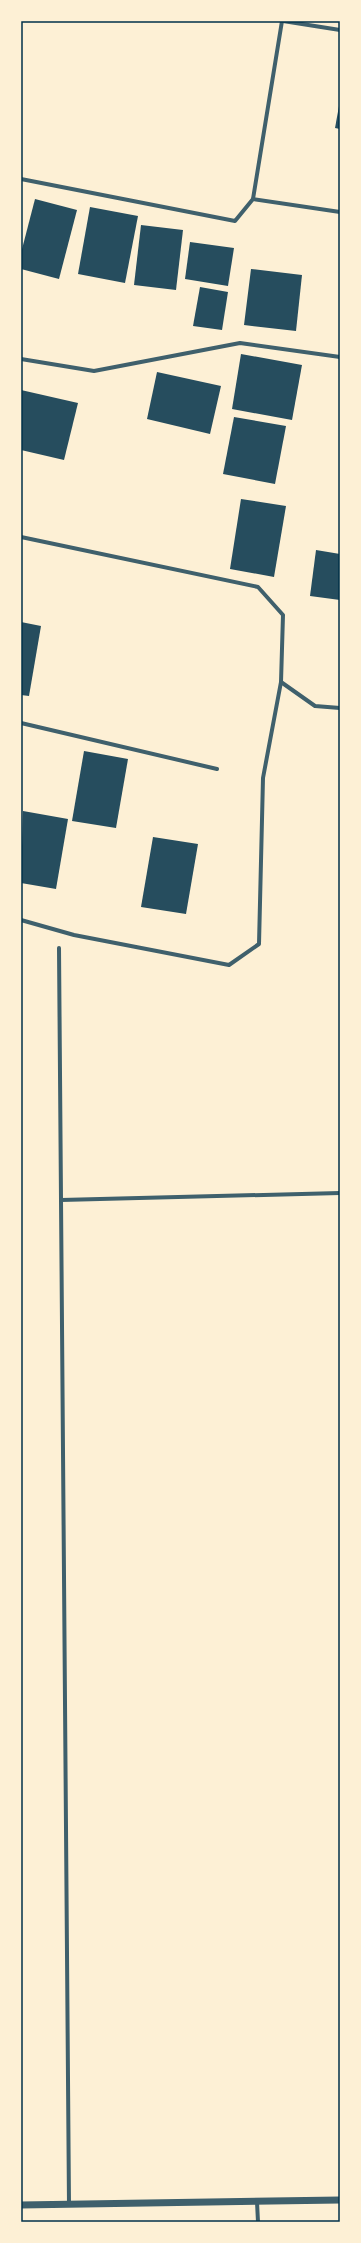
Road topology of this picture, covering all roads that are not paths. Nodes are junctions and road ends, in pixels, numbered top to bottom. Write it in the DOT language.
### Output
graph roads {
  1 [pos="282,21"];
  2 [pos="340,30"];
  3 [pos="21,179"];
  4 [pos="253,199"];
  5 [pos="340,212"];
  6 [pos="340,357"];
  7 [pos="21,359"];
  8 [pos="21,537"];
  9 [pos="281,682"];
  10 [pos="340,708"];
  11 [pos="21,723"];
  12 [pos="217,769"];
  13 [pos="21,920"];
  14 [pos="59,948"];
  15 [pos="340,1193"];
  16 [pos="61,1200"];
  17 [pos="340,2200"];
  18 [pos="257,2202"];
  19 [pos="21,2205"];
  20 [pos="68,2205"];
  21 [pos="258,2222"];
  1 -- 2 [label="street"];
  1 -- 4 [label="street"];
  3 -- 4 [label="street"];
  4 -- 5 [label="street"];
  6 -- 7 [label="street"];
  8 -- 9 [label="street"];
  9 -- 10 [label="street"];
  9 -- 13 [label="street"];
  11 -- 12 [label="street"];
  14 -- 16 [label="street"];
  15 -- 16 [label="street"];
  16 -- 20 [label="street"];
  17 -- 18 [label="street"];
  18 -- 20 [label="street"];
  18 -- 21 [label="street"];
  19 -- 20 [label="street"];
}
